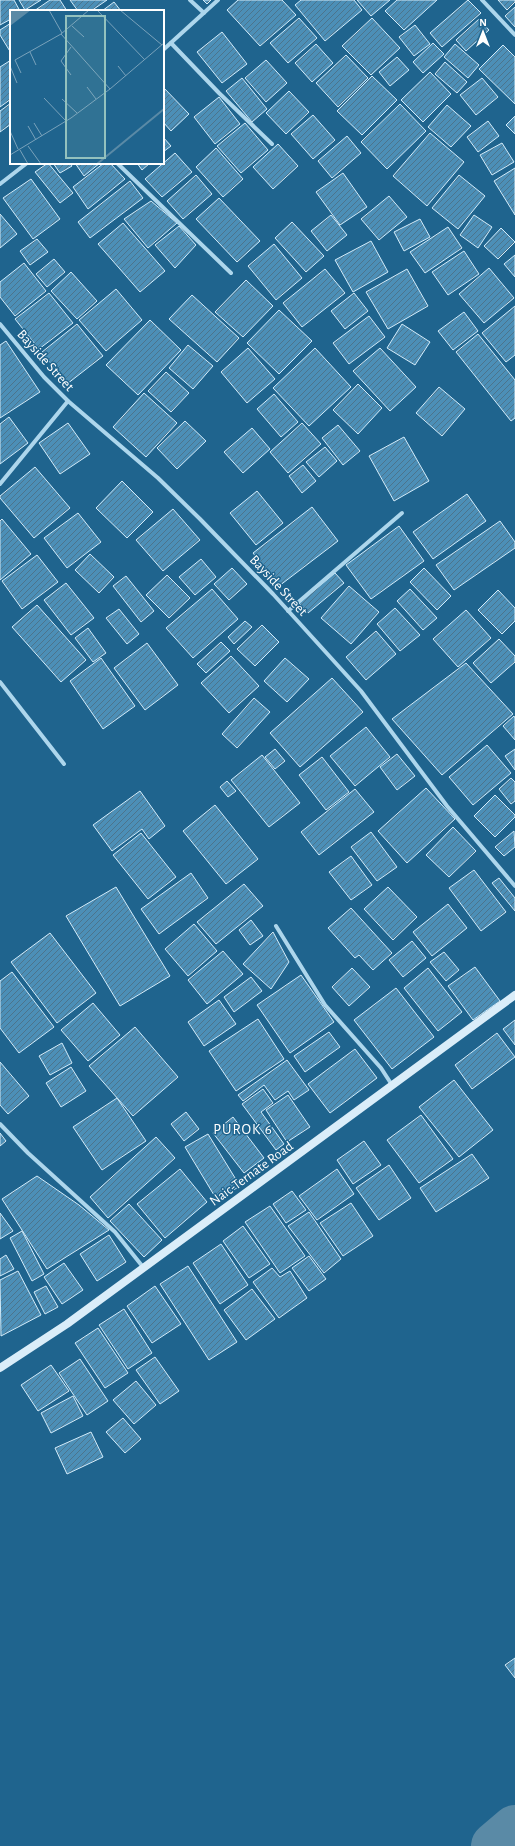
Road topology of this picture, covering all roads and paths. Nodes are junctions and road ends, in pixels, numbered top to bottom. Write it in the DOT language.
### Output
graph roads {
  1 [pos="190,0"];
  2 [pos="218,0"];
  3 [pos="482,0"];
  4 [pos="204,13"];
  5 [pos="515,35"];
  6 [pos="171,43"];
  7 [pos="164,49"];
  8 [pos="272,144"];
  9 [pos="26,164"];
  10 [pos="118,164"];
  11 [pos="0,184"];
  12 [pos="231,273"];
  13 [pos="0,324"];
  14 [pos="68,401"];
  15 [pos="0,484"];
  16 [pos="402,513"];
  17 [pos="288,611"];
  18 [pos="0,682"];
  19 [pos="64,764"];
  20 [pos="515,886"];
  21 [pos="276,926"];
  22 [pos="515,995"];
  23 [pos="393,1085"];
  24 [pos="0,1124"];
  25 [pos="144,1268"];
  26 [pos="1,1366"];
  1 -- 4 [label="street"];
  2 -- 4 [label="street"];
  3 -- 5 [label="street"];
  4 -- 6 [label="street"];
  6 -- 7 [label="street"];
  6 -- 8 [label="street"];
  9 -- 11 [label="street"];
  10 -- 12 [label="street"];
  13 -- 14 [label="street, Bayside Street"];
  14 -- 15 [label="street"];
  14 -- 17 [label="street, Bayside Street"];
  16 -- 17 [label="street"];
  17 -- 20 [label="street, Bayside Street"];
  18 -- 19 [label="street"];
  21 -- 23 [label="street"];
  22 -- 23 [label="main road, Naic-Ternate Road"];
  23 -- 25 [label="main road, Naic-Ternate Road"];
  24 -- 25 [label="street"];
  25 -- 26 [label="main road, Naic-Ternate Road"];
}
